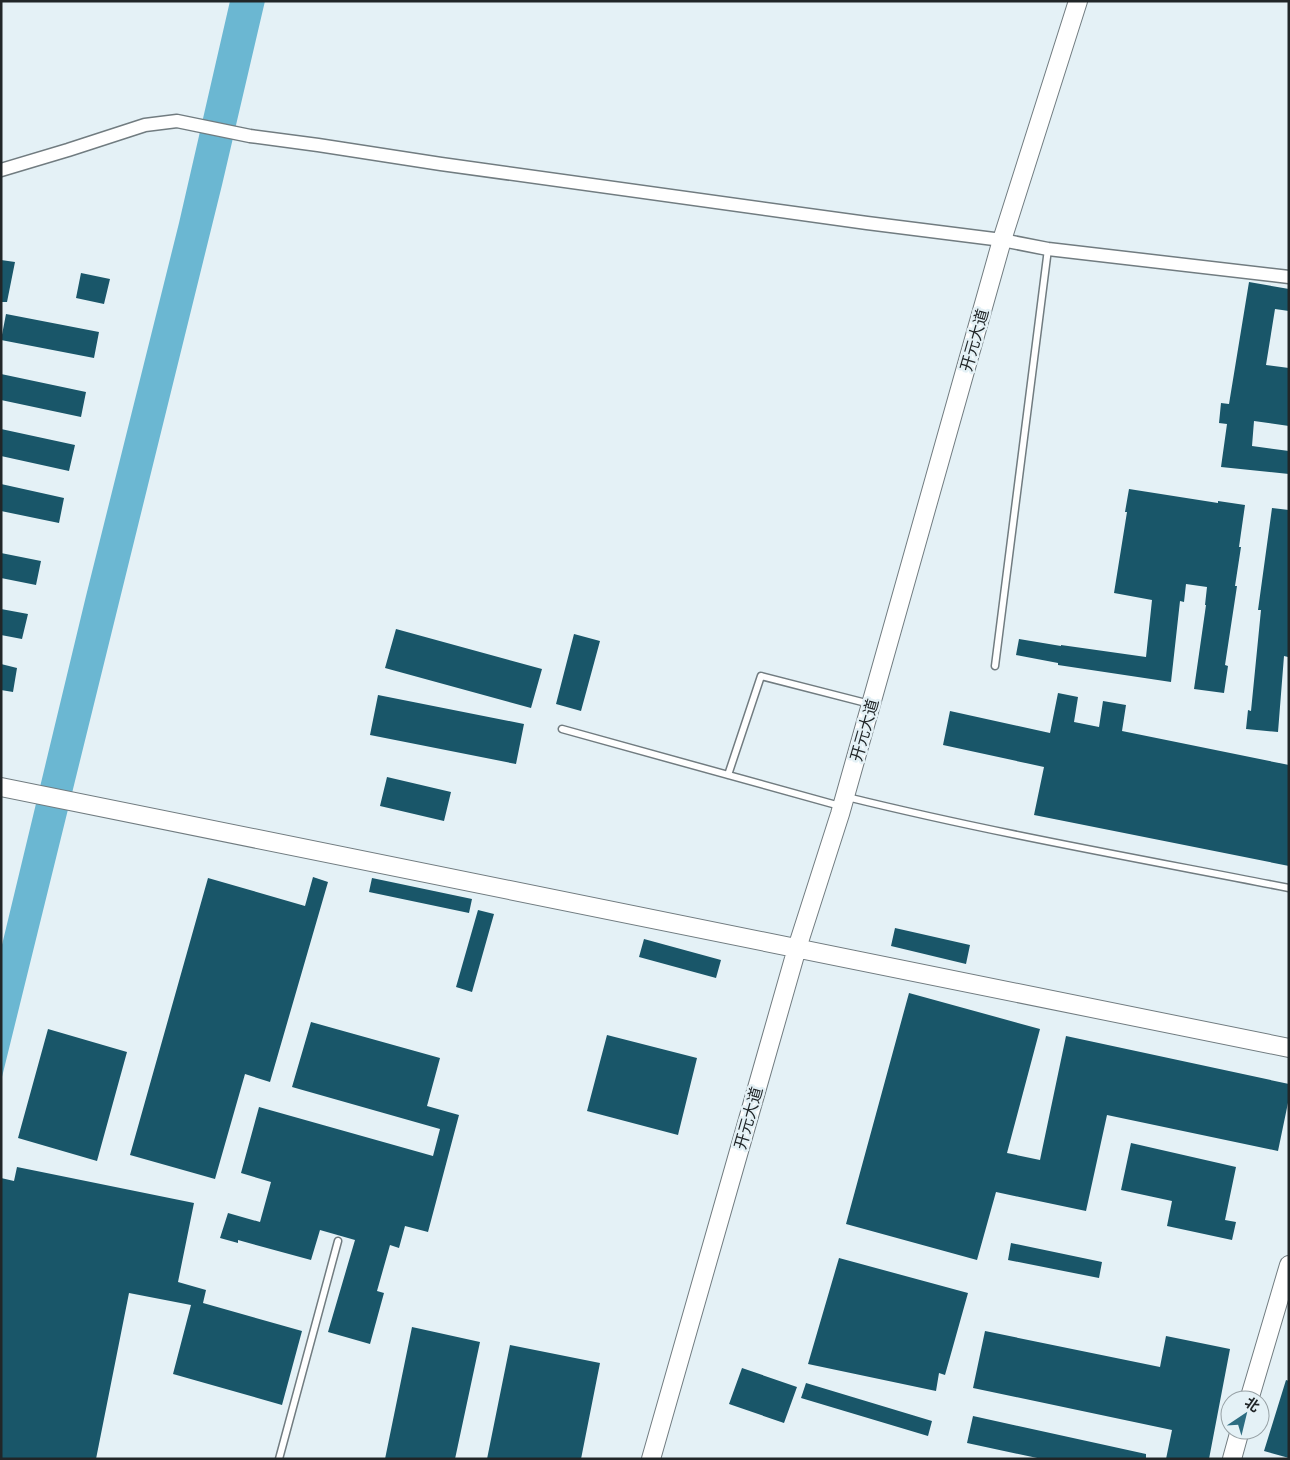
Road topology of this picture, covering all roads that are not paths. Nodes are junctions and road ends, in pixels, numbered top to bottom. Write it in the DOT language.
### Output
graph roads {
  1 [pos="1078,1"];
  2 [pos="1,170"];
  3 [pos="1002,240"];
  4 [pos="1048,249"];
  5 [pos="1289,277"];
  6 [pos="995,666"];
  7 [pos="871,704"];
  8 [pos="562,728"];
  9 [pos="728,775"];
  10 [pos="8,788"];
  11 [pos="843,802"];
  12 [pos="1289,888"];
  13 [pos="797,948"];
  14 [pos="1289,1048"];
  15 [pos="338,1241"];
  16 [pos="1289,1265"];
  17 [pos="1252,1390"];
  18 [pos="1237,1440"];
  19 [pos="279,1459"];
  20 [pos="651,1459"];
  21 [pos="1232,1459"];
  1 -- 3 [label="street, 开元大道"];
  2 -- 3 [label="street"];
  3 -- 4 [label="street"];
  3 -- 7 [label="street, 开元大道"];
  4 -- 5 [label="street"];
  4 -- 6 [label="lane"];
  7 -- 9 [label="lane"];
  7 -- 11 [label="street, 开元大道"];
  8 -- 9 [label="lane"];
  9 -- 11 [label="lane"];
  10 -- 13 [label="street"];
  11 -- 12 [label="lane"];
  11 -- 13 [label="street, 开元大道"];
  13 -- 14 [label="street"];
  13 -- 20 [label="street, 开元大道"];
  15 -- 19 [label="lane"];
  16 -- 17 [label="street"];
  18 -- 21 [label="street"];
}
